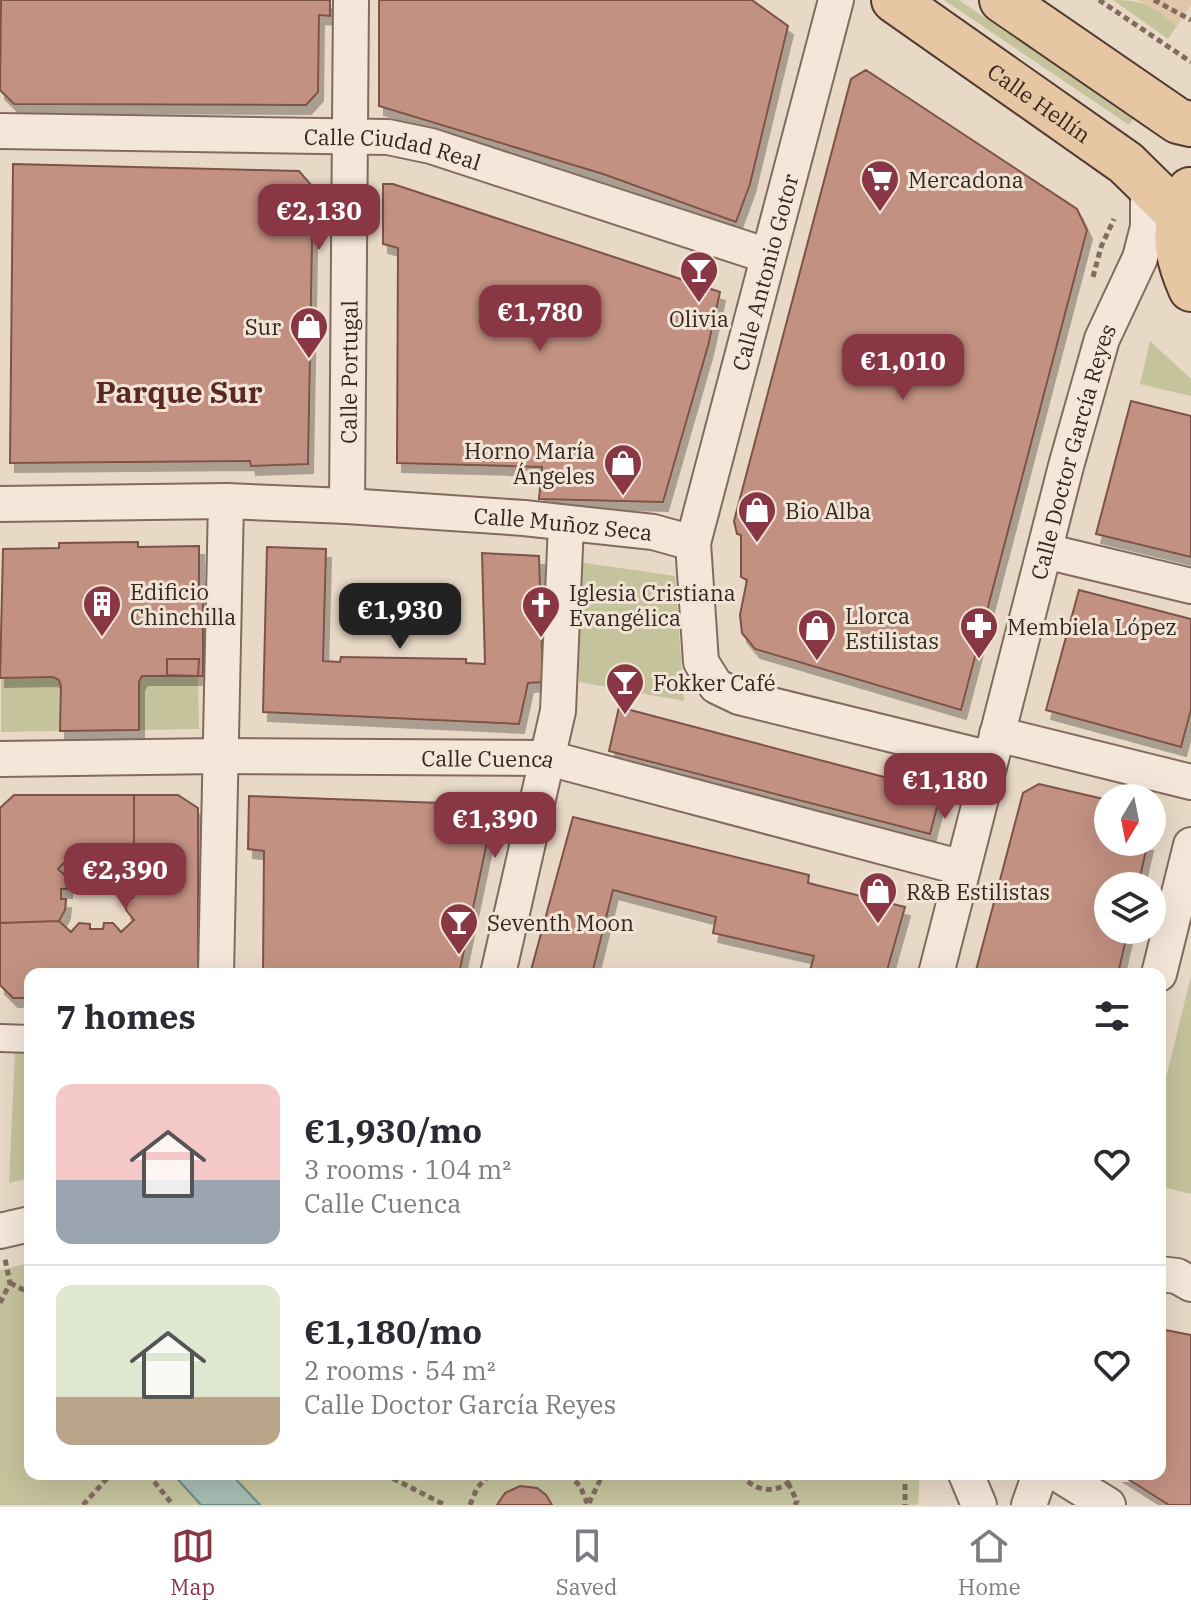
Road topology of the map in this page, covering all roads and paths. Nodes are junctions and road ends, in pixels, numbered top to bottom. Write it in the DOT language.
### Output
graph roads {
  1 [pos="351,0"];
  2 [pos="836,0"];
  3 [pos="894,0"];
  4 [pos="1002,0"];
  5 [pos="1099,0"];
  6 [pos="1154,0"];
  7 [pos="1191,20"];
  8 [pos="1191,62"];
  9 [pos="1191,124"];
  10 [pos="0,131"];
  11 [pos="349,138"];
  12 [pos="1148,185"];
  13 [pos="1182,210"];
  14 [pos="768,256"];
  15 [pos="1140,258"];
  16 [pos="1191,289"];
  17 [pos="226,501"];
  18 [pos="0,504"];
  19 [pos="347,506"];
  20 [pos="566,524"];
  21 [pos="693,543"];
  22 [pos="1045,551"];
  23 [pos="1191,586"];
  24 [pos="994,746"];
  25 [pos="220,756"];
  26 [pos="548,758"];
  27 [pos="0,759"];
  28 [pos="1191,782"];
  29 [pos="1191,845"];
  30 [pos="963,868"];
  31 [pos="216,968"];
  32 [pos="499,968"];
  33 [pos="938,968"];
  34 [pos="1160,968"];
  35 [pos="0,1038"];
  36 [pos="24,1039"];
  37 [pos="11,1228"];
  38 [pos="10,1283"];
  39 [pos="24,1290"];
  40 [pos="0,1303"];
  41 [pos="106,1480"];
  42 [pos="153,1480"];
  43 [pos="396,1480"];
  44 [pos="484,1480"];
  45 [pos="574,1480"];
  46 [pos="600,1480"];
  47 [pos="747,1480"];
  48 [pos="791,1480"];
  49 [pos="905,1480"];
  50 [pos="953,1480"];
  51 [pos="969,1480"];
  52 [pos="986,1480"];
  53 [pos="1068,1480"];
  54 [pos="788,1483"];
  55 [pos="588,1504"];
  56 [pos="83,1505"];
  57 [pos="173,1505"];
  58 [pos="445,1505"];
  59 [pos="470,1505"];
  60 [pos="795,1505"];
  61 [pos="905,1505"];
  62 [pos="955,1505"];
  63 [pos="979,1505"];
  64 [pos="995,1505"];
  65 [pos="1108,1505"];
  1 -- 11 [label="street, Calle Portugal"];
  2 -- 14 [label="street, Calle Antonio Gotor"];
  3 -- 12 [label="main road, Calle Hellín"];
  4 -- 9 [label="main road"];
  5 -- 8 [label="path"];
  6 -- 7 [label="path"];
  10 -- 11 [label="street, Calle Ciudad Real"];
  11 -- 14 [label="street, Calle Ciudad Real"];
  11 -- 19 [label="street, Calle Portugal"];
  12 -- 13 [label="main road, Calle Hellín"];
  12 -- 15 [label="street, Calle Doctor García Reyes"];
  13 -- 15 [label="street, Calle Doctor García Reyes"];
  13 -- 16 [label="main road"];
  14 -- 21 [label="street, Calle Antonio Gotor"];
  15 -- 22 [label="street, Calle Doctor García Reyes"];
  17 -- 18 [label="street, Calle Muñoz Seca"];
  17 -- 19 [label="street, Calle Muñoz Seca"];
  17 -- 25 [label="street"];
  19 -- 20 [label="street, Calle Muñoz Seca"];
  20 -- 21 [label="street, Calle Muñoz Seca"];
  20 -- 26 [label="street"];
  21 -- 24 [label="street"];
  22 -- 23 [label="street"];
  22 -- 24 [label="street, Calle Doctor García Reyes"];
  24 -- 28 [label="street"];
  24 -- 30 [label="street, Calle Doctor García Reyes"];
  25 -- 26 [label="street, Calle Cuenca"];
  25 -- 27 [label="street, Calle Cuenca"];
  25 -- 31 [label="street"];
  26 -- 30 [label="street, Calle Cuenca"];
  26 -- 32 [label="street"];
  29 -- 34 [label="street"];
  30 -- 33 [label="street, Calle Doctor García Reyes"];
  35 -- 36 [label="street"];
  37 -- 38 [label="path"];
  38 -- 39 [label="path"];
  38 -- 40 [label="path"];
  41 -- 56 [label="path"];
  42 -- 57 [label="path"];
  43 -- 58 [label="path"];
  44 -- 59 [label="path"];
  45 -- 55 [label="path"];
  46 -- 55 [label="path"];
  47 -- 54 [label="path"];
  48 -- 54 [label="path"];
  49 -- 61 [label="path"];
  50 -- 62 [label="street"];
  51 -- 63 [label="street"];
  52 -- 64 [label="street"];
  53 -- 65 [label="street"];
  54 -- 60 [label="path"];
}
